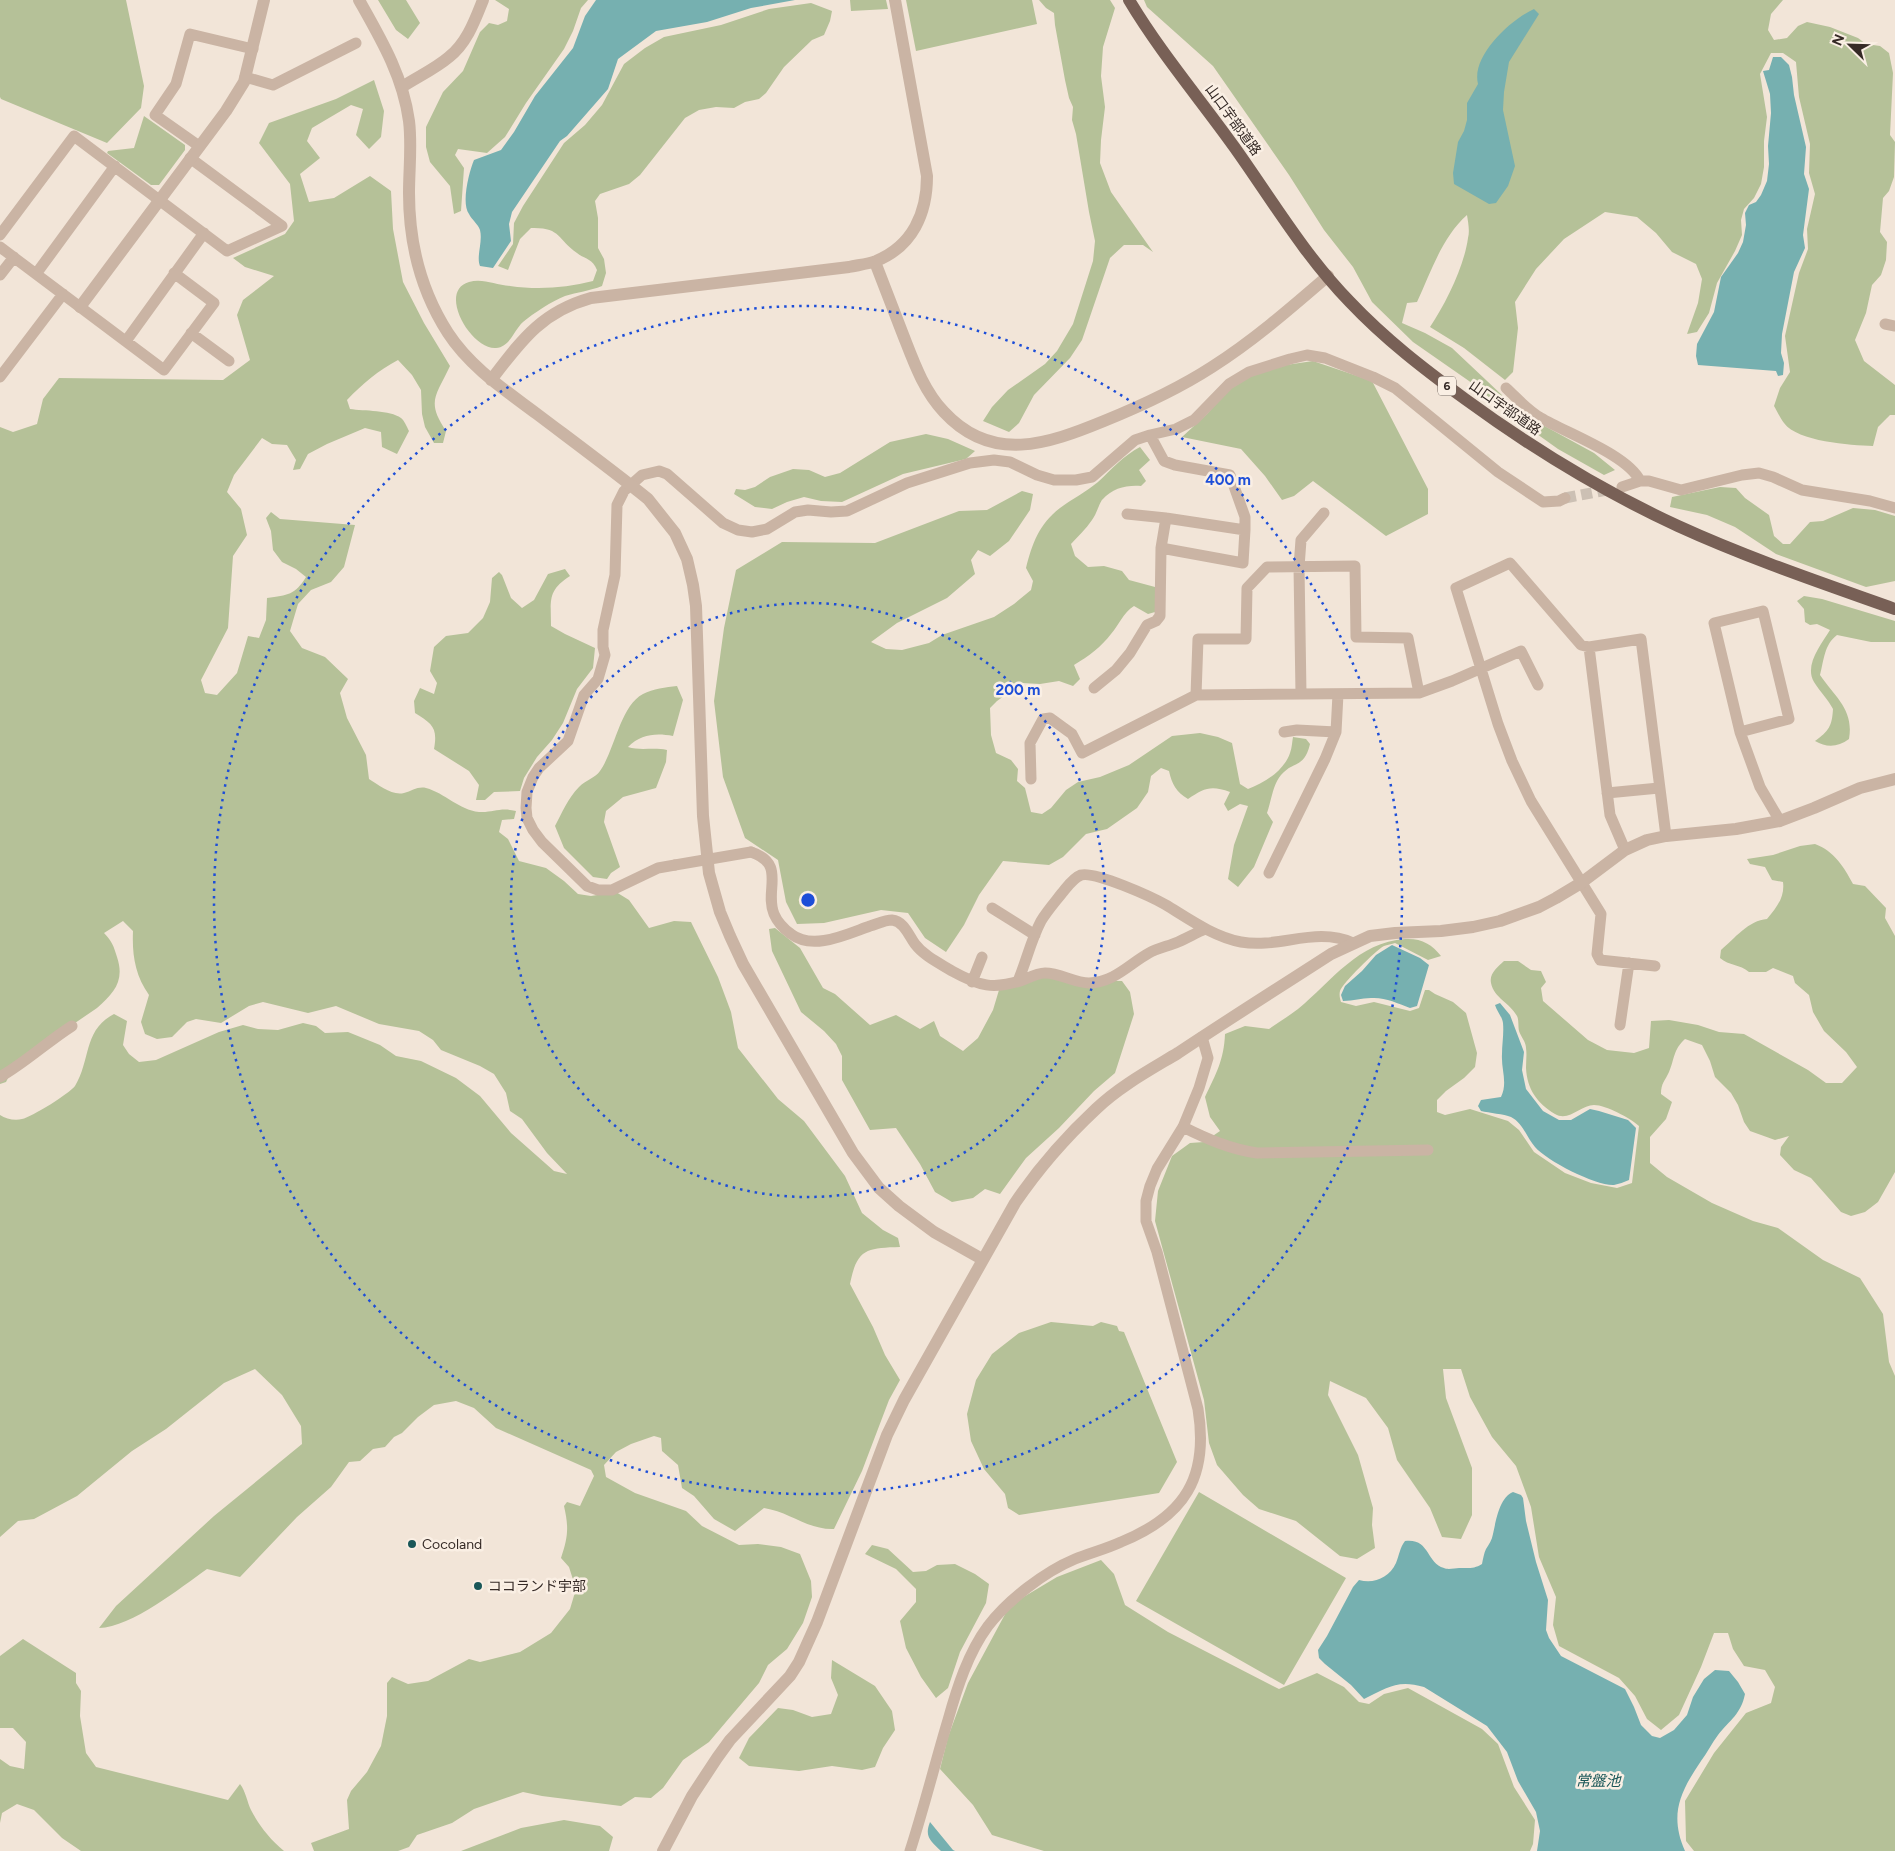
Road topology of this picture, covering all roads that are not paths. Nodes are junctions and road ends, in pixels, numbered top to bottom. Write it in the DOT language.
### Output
graph roads {
  1 [pos="264,0"];
  2 [pos="359,0"];
  3 [pos="483,0"];
  4 [pos="895,0"];
  5 [pos="1129,0"];
  6 [pos="356,44"];
  7 [pos="253,49"];
  8 [pos="245,77"];
  9 [pos="402,87"];
  10 [pos="199,146"];
  11 [pos="190,158"];
  12 [pos="116,166"];
  13 [pos="160,199"];
  14 [pos="204,233"];
  15 [pos="0,234"];
  16 [pos="0,246"];
  17 [pos="14,257"];
  18 [pos="875,262"];
  19 [pos="174,273"];
  20 [pos="36,274"];
  21 [pos="0,275"];
  22 [pos="1328,276"];
  23 [pos="62,294"];
  24 [pos="80,307"];
  25 [pos="191,334"];
  26 [pos="126,341"];
  27 [pos="229,361"];
  28 [pos="0,377"];
  29 [pos="491,380"];
  30 [pos="1506,388"];
  31 [pos="1150,435"];
  32 [pos="1640,481"];
  33 [pos="630,484"];
  34 [pos="1622,487"];
  35 [pos="1564,498"];
  36 [pos="1895,508"];
  37 [pos="1127,514"];
  38 [pos="1324,514"];
  39 [pos="1166,518"];
  40 [pos="1245,530"];
  41 [pos="1161,548"];
  42 [pos="1299,567"];
  43 [pos="1895,608"];
  44 [pos="1589,647"];
  45 [pos="1481,668"];
  46 [pos="1538,685"];
  47 [pos="1094,688"];
  48 [pos="1419,693"];
  49 [pos="1301,694"];
  50 [pos="1338,694"];
  51 [pos="1196,695"];
  52 [pos="1284,732"];
  53 [pos="1336,732"];
  54 [pos="1740,732"];
  55 [pos="1031,779"];
  56 [pos="1895,779"];
  57 [pos="1659,788"];
  58 [pos="1607,793"];
  59 [pos="1780,821"];
  60 [pos="1666,836"];
  61 [pos="1625,850"];
  62 [pos="1269,873"];
  63 [pos="1581,883"];
  64 [pos="992,908"];
  65 [pos="1205,929"];
  66 [pos="1035,935"];
  67 [pos="1353,943"];
  68 [pos="982,957"];
  69 [pos="1630,963"];
  70 [pos="1655,966"];
  71 [pos="1018,981"];
  72 [pos="972,982"];
  73 [pos="1620,1025"];
  74 [pos="72,1026"];
  75 [pos="1202,1037"];
  76 [pos="0,1078"];
  77 [pos="1182,1127"];
  78 [pos="1428,1150"];
  79 [pos="982,1259"];
  80 [pos="663,1851"];
  81 [pos="910,1851"];
  1 -- 7 [label="street"];
  2 -- 9 [label="street"];
  3 -- 9 [label="street"];
  4 -- 18 [label="street"];
  5 -- 22 [label="main road, 山口宇部道路 / 6"];
  6 -- 8 [label="street"];
  7 -- 8 [label="street"];
  7 -- 10 [label="street"];
  8 -- 10 [label="street"];
  9 -- 29 [label="street"];
  10 -- 11 [label="street"];
  11 -- 13 [label="street"];
  11 -- 14 [label="street"];
  12 -- 13 [label="street"];
  12 -- 15 [label="street"];
  12 -- 20 [label="street"];
  13 -- 14 [label="street"];
  13 -- 24 [label="street"];
  14 -- 19 [label="street"];
  16 -- 17 [label="street"];
  17 -- 20 [label="street"];
  17 -- 21 [label="street"];
  18 -- 22 [label="street"];
  18 -- 29 [label="street"];
  19 -- 25 [label="street"];
  19 -- 26 [label="street"];
  20 -- 23 [label="street"];
  22 -- 43 [label="main road, 山口宇部道路 / 6"];
  23 -- 24 [label="street"];
  23 -- 28 [label="street"];
  24 -- 26 [label="street"];
  25 -- 26 [label="street"];
  25 -- 27 [label="street"];
  29 -- 33 [label="street"];
  30 -- 32 [label="street"];
  31 -- 33 [label="street"];
  31 -- 35 [label="street"];
  31 -- 40 [label="street"];
  32 -- 34 [label="street"];
  32 -- 36 [label="street"];
  33 -- 72 [label="street, bridge"];
  33 -- 79 [label="street"];
  37 -- 39 [label="street"];
  38 -- 42 [label="street"];
  39 -- 40 [label="street"];
  39 -- 41 [label="street"];
  40 -- 41 [label="street"];
  41 -- 47 [label="street"];
  42 -- 48 [label="street"];
  42 -- 49 [label="street"];
  42 -- 51 [label="street"];
  44 -- 45 [label="street"];
  44 -- 57 [label="street"];
  44 -- 58 [label="street"];
  45 -- 46 [label="street"];
  45 -- 48 [label="street"];
  45 -- 63 [label="street"];
  48 -- 50 [label="street"];
  49 -- 50 [label="street"];
  49 -- 51 [label="street"];
  50 -- 53 [label="street"];
  51 -- 55 [label="street"];
  52 -- 53 [label="street"];
  53 -- 62 [label="street"];
  54 -- 54 [label="street"];
  54 -- 59 [label="street"];
  56 -- 59 [label="street"];
  57 -- 58 [label="street"];
  57 -- 60 [label="street"];
  58 -- 61 [label="street"];
  59 -- 60 [label="street"];
  60 -- 61 [label="street"];
  61 -- 63 [label="street"];
  63 -- 67 [label="street"];
  63 -- 69 [label="street"];
  64 -- 66 [label="street"];
  65 -- 66 [label="street"];
  65 -- 67 [label="street"];
  65 -- 71 [label="street"];
  66 -- 71 [label="street"];
  67 -- 75 [label="street"];
  68 -- 72 [label="street"];
  69 -- 70 [label="street"];
  69 -- 73 [label="street"];
  71 -- 72 [label="street"];
  74 -- 76 [label="street"];
  75 -- 77 [label="street"];
  75 -- 79 [label="street"];
  77 -- 78 [label="street"];
  77 -- 81 [label="street"];
  79 -- 80 [label="street"];
}
